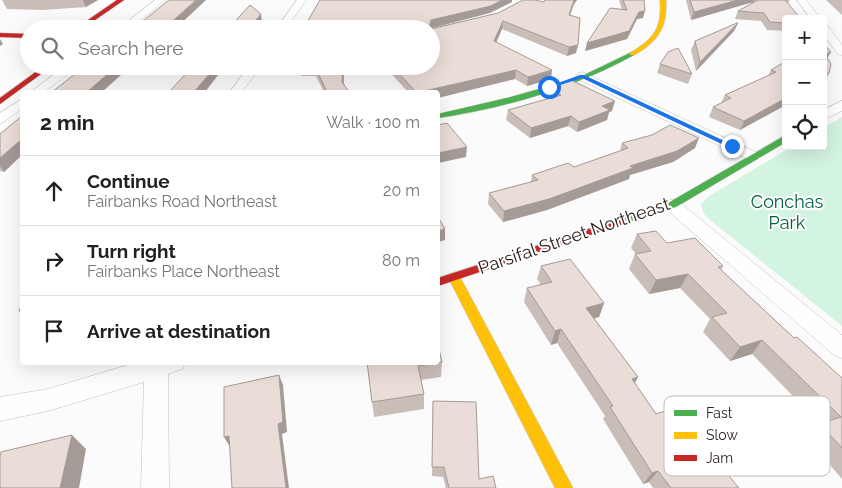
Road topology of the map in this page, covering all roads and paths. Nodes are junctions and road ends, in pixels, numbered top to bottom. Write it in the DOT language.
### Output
graph roads {
  1 [pos="121,0"];
  2 [pos="143,0"];
  3 [pos="161,0"];
  4 [pos="302,0"];
  5 [pos="663,0"];
  6 [pos="801,0"];
  7 [pos="126,12"];
  8 [pos="813,15"];
  9 [pos="91,20"];
  10 [pos="135,20"];
  11 [pos="288,20"];
  12 [pos="827,30"];
  13 [pos="827,31"];
  14 [pos="842,34"];
  15 [pos="0,35"];
  16 [pos="20,36"];
  17 [pos="842,52"];
  18 [pos="37,75"];
  19 [pos="61,75"];
  20 [pos="248,75"];
  21 [pos="582,76"];
  22 [pos="40,90"];
  23 [pos="237,90"];
  24 [pos="0,102"];
  25 [pos="20,105"];
  26 [pos="842,105"];
  27 [pos="827,114"];
  28 [pos="440,116"];
  29 [pos="0,120"];
  30 [pos="782,140"];
  31 [pos="753,156"];
  32 [pos="672,205"];
  33 [pos="454,277"];
  34 [pos="440,281"];
  35 [pos="842,348"];
  36 [pos="159,365"];
  37 [pos="162,365"];
  38 [pos="0,409"];
  39 [pos="155,488"];
  40 [pos="564,488"];
  1 -- 9 [label="street"];
  2 -- 7 [label="street"];
  3 -- 10 [label="street"];
  4 -- 11 [label="street"];
  5 -- 21 [label="street"];
  6 -- 8 [label="street"];
  12 -- 14 [label="street"];
  13 -- 17 [label="street"];
  15 -- 16 [label="street"];
  18 -- 24 [label="street"];
  19 -- 22 [label="street"];
  20 -- 23 [label="street"];
  21 -- 28 [label="street"];
  21 -- 31 [label="street"];
  25 -- 29 [label="street"];
  26 -- 27 [label="street"];
  30 -- 31 [label="street, Parsifal Street Northeast"];
  31 -- 32 [label="street, Parsifal Street Northeast"];
  32 -- 33 [label="street, Parsifal Street Northeast"];
  32 -- 35 [label="street"];
  33 -- 34 [label="street, Parsifal Street Northeast"];
  33 -- 40 [label="street"];
  36 -- 38 [label="street"];
  37 -- 39 [label="street"];
}
